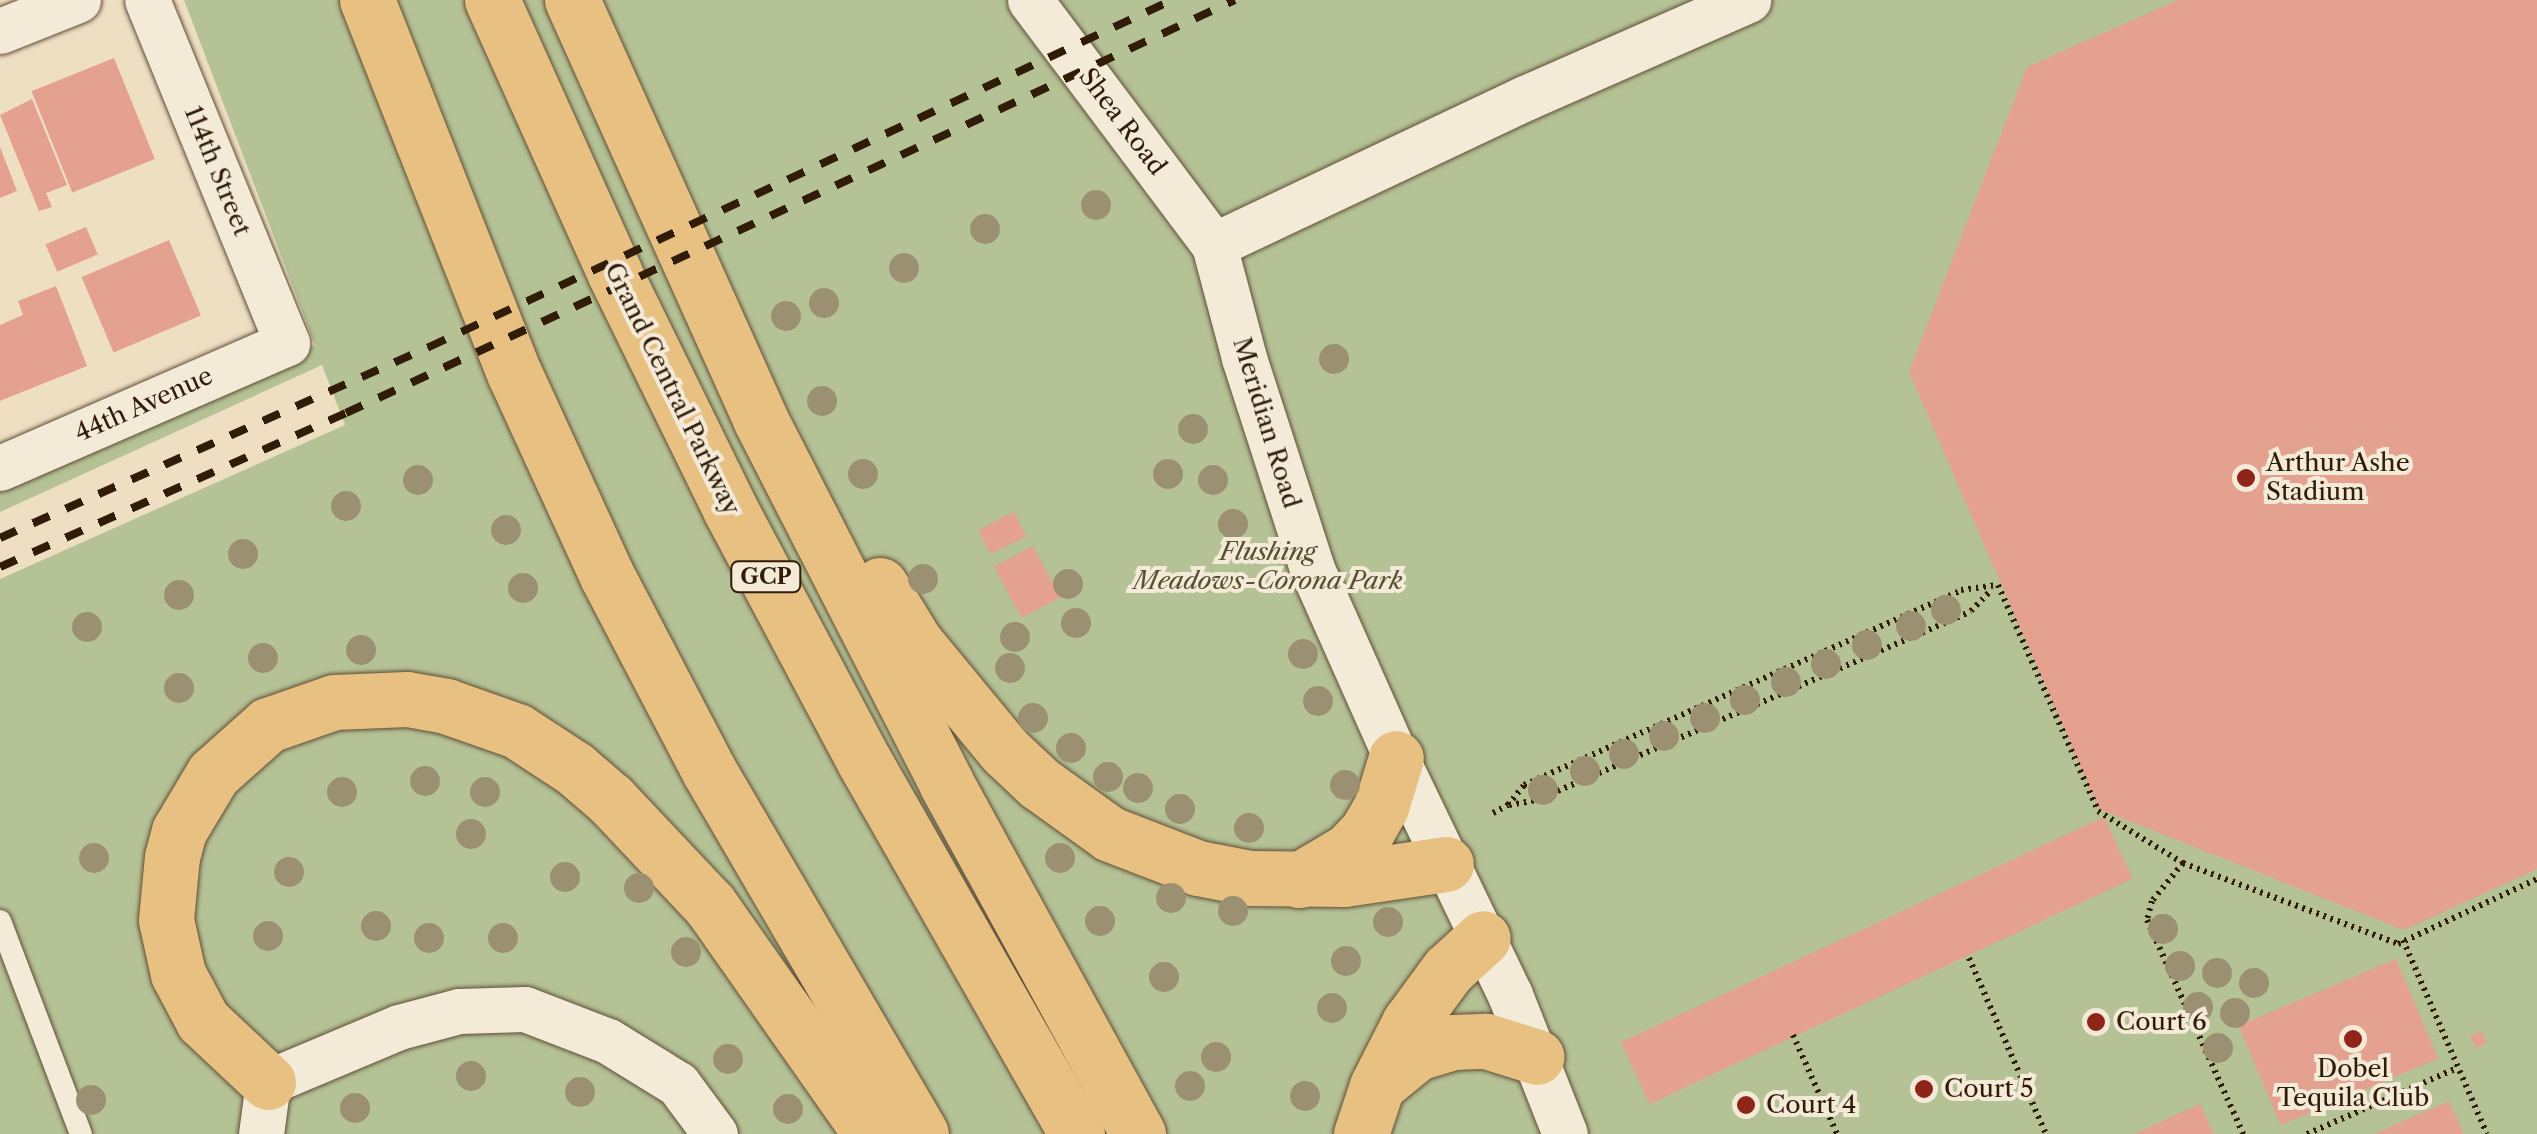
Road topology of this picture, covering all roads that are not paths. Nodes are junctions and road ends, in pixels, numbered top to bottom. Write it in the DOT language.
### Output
graph roads {
  1 [pos="78,0"];
  2 [pos="147,0"];
  3 [pos="367,0"];
  4 [pos="492,0"];
  5 [pos="572,0"];
  6 [pos="1030,0"];
  7 [pos="1748,0"];
  8 [pos="0,30"];
  9 [pos="656,194"];
  10 [pos="1214,245"];
  11 [pos="287,343"];
  12 [pos="0,468"];
  13 [pos="1396,758"];
  14 [pos="1446,864"];
  15 [pos="1299,880"];
  16 [pos="0,921"];
  17 [pos="1483,938"];
  18 [pos="8,963"];
  19 [pos="1537,1056"];
  20 [pos="264,1108"];
  21 [pos="1369,1110"];
  22 [pos="81,1134"];
  23 [pos="715,1134"];
  24 [pos="871,1134"];
  25 [pos="921,1134"];
  26 [pos="1077,1134"];
  27 [pos="1138,1134"];
  28 [pos="1565,1134"];
  1 -- 8 [label="street"];
  2 -- 11 [label="street, 114th Street"];
  3 -- 25 [label="highway"];
  4 -- 26 [label="highway, Grand Central Parkway / GCP"];
  5 -- 9 [label="highway, GCP"];
  6 -- 10 [label="street, Shea Road"];
  7 -- 10 [label="street"];
  9 -- 15 [label="highway"];
  9 -- 27 [label="highway, GCP"];
  10 -- 13 [label="street, Meridian Road"];
  11 -- 12 [label="street, 44th Avenue"];
  13 -- 14 [label="street, Meridian Road"];
  13 -- 15 [label="highway"];
  14 -- 15 [label="highway"];
  14 -- 17 [label="street, Meridian Road"];
  16 -- 18 [label="lane"];
  17 -- 19 [label="street, Meridian Road"];
  17 -- 21 [label="highway"];
  18 -- 22 [label="lane"];
  19 -- 21 [label="highway"];
  19 -- 28 [label="street, Meridian Road"];
  20 -- 23 [label="street"];
  20 -- 24 [label="highway"];
}
